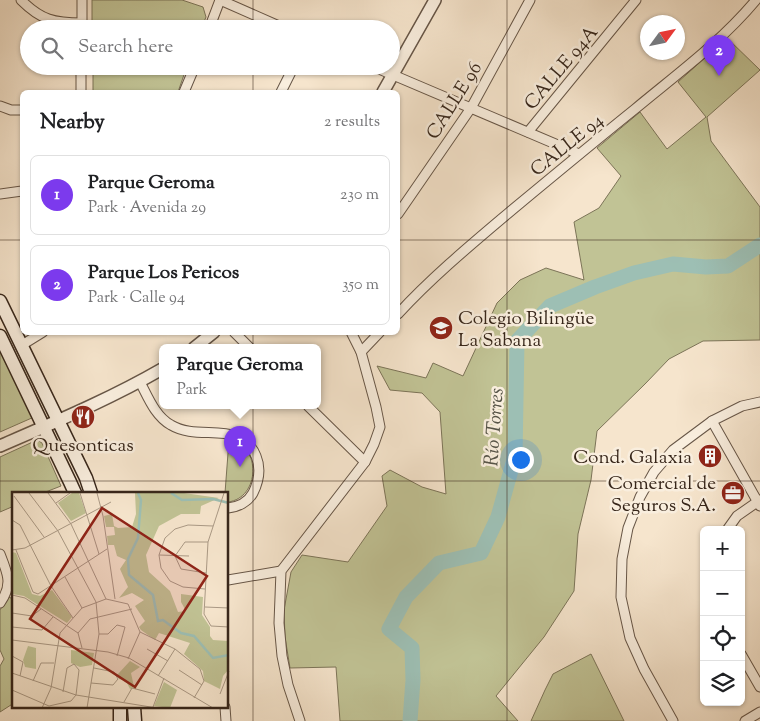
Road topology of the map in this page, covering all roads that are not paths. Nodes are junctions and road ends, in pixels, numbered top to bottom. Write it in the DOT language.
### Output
graph roads {
  1 [pos="21,0"];
  2 [pos="82,0"];
  3 [pos="220,0"];
  4 [pos="434,0"];
  5 [pos="530,0"];
  6 [pos="636,0"];
  7 [pos="756,0"];
  8 [pos="49,20"];
  9 [pos="82,20"];
  10 [pos="212,20"];
  11 [pos="266,20"];
  12 [pos="400,61"];
  13 [pos="82,75"];
  14 [pos="191,75"];
  15 [pos="290,75"];
  16 [pos="392,75"];
  17 [pos="81,90"];
  18 [pos="185,90"];
  19 [pos="282,90"];
  20 [pos="384,90"];
  21 [pos="0,106"];
  22 [pos="471,108"];
  23 [pos="20,110"];
  24 [pos="528,132"];
  25 [pos="579,154"];
  26 [pos="20,190"];
  27 [pos="0,194"];
  28 [pos="400,211"];
  29 [pos="0,301"];
  30 [pos="400,312"];
  31 [pos="38,335"];
  32 [pos="210,335"];
  33 [pos="237,335"];
  34 [pos="352,335"];
  35 [pos="377,335"];
  36 [pos="0,336"];
  37 [pos="199,344"];
  38 [pos="246,344"];
  39 [pos="22,346"];
  40 [pos="360,352"];
  41 [pos="159,371"];
  42 [pos="140,382"];
  43 [pos="760,402"];
  44 [pos="311,409"];
  45 [pos="58,421"];
  46 [pos="712,421"];
  47 [pos="44,427"];
  48 [pos="0,446"];
  49 [pos="364,462"];
  50 [pos="74,492"];
  51 [pos="90,492"];
  52 [pos="759,502"];
  53 [pos="229,508"];
  54 [pos="730,526"];
  55 [pos="0,554"];
  56 [pos="281,571"];
  57 [pos="229,580"];
  58 [pos="0,603"];
  59 [pos="745,661"];
  60 [pos="760,687"];
  61 [pos="120,708"];
  62 [pos="134,708"];
  63 [pos="226,708"];
  64 [pos="760,712"];
  65 [pos="120,721"];
  66 [pos="135,721"];
  67 [pos="226,721"];
  68 [pos="300,721"];
  69 [pos="674,721"];
  70 [pos="745,721"];
  1 -- 8 [label="street"];
  2 -- 9 [label="street"];
  3 -- 10 [label="street"];
  3 -- 11 [label="street"];
  4 -- 12 [label="street"];
  5 -- 22 [label="street, CALLE 96"];
  6 -- 24 [label="street, CALLE 94A"];
  7 -- 25 [label="street, CALLE 94"];
  13 -- 17 [label="street"];
  14 -- 18 [label="street"];
  15 -- 19 [label="street"];
  16 -- 20 [label="street"];
  16 -- 22 [label="street"];
  21 -- 23 [label="street"];
  22 -- 24 [label="street"];
  22 -- 28 [label="street, CALLE 96"];
  24 -- 25 [label="street"];
  25 -- 30 [label="street, CALLE 94"];
  26 -- 27 [label="street"];
  29 -- 39 [label="main road"];
  31 -- 39 [label="street"];
  32 -- 37 [label="street"];
  33 -- 38 [label="street"];
  34 -- 40 [label="street"];
  35 -- 40 [label="street"];
  36 -- 47 [label="main road"];
  39 -- 45 [label="main road"];
  40 -- 49 [label="street"];
  41 -- 42 [label="street"];
  42 -- 45 [label="street"];
  42 -- 53 [label="street"];
  43 -- 46 [label="street"];
  44 -- 49 [label="street"];
  45 -- 47 [label="street"];
  45 -- 51 [label="main road"];
  46 -- 52 [label="street"];
  46 -- 69 [label="street"];
  47 -- 48 [label="street"];
  47 -- 50 [label="main road"];
  49 -- 56 [label="street"];
  52 -- 54 [label="street"];
  55 -- 58 [label="street"];
  56 -- 57 [label="street"];
  56 -- 68 [label="street"];
  59 -- 60 [label="street"];
  61 -- 65 [label="main road"];
  62 -- 66 [label="main road"];
  63 -- 67 [label="street"];
  64 -- 70 [label="street"];
}
